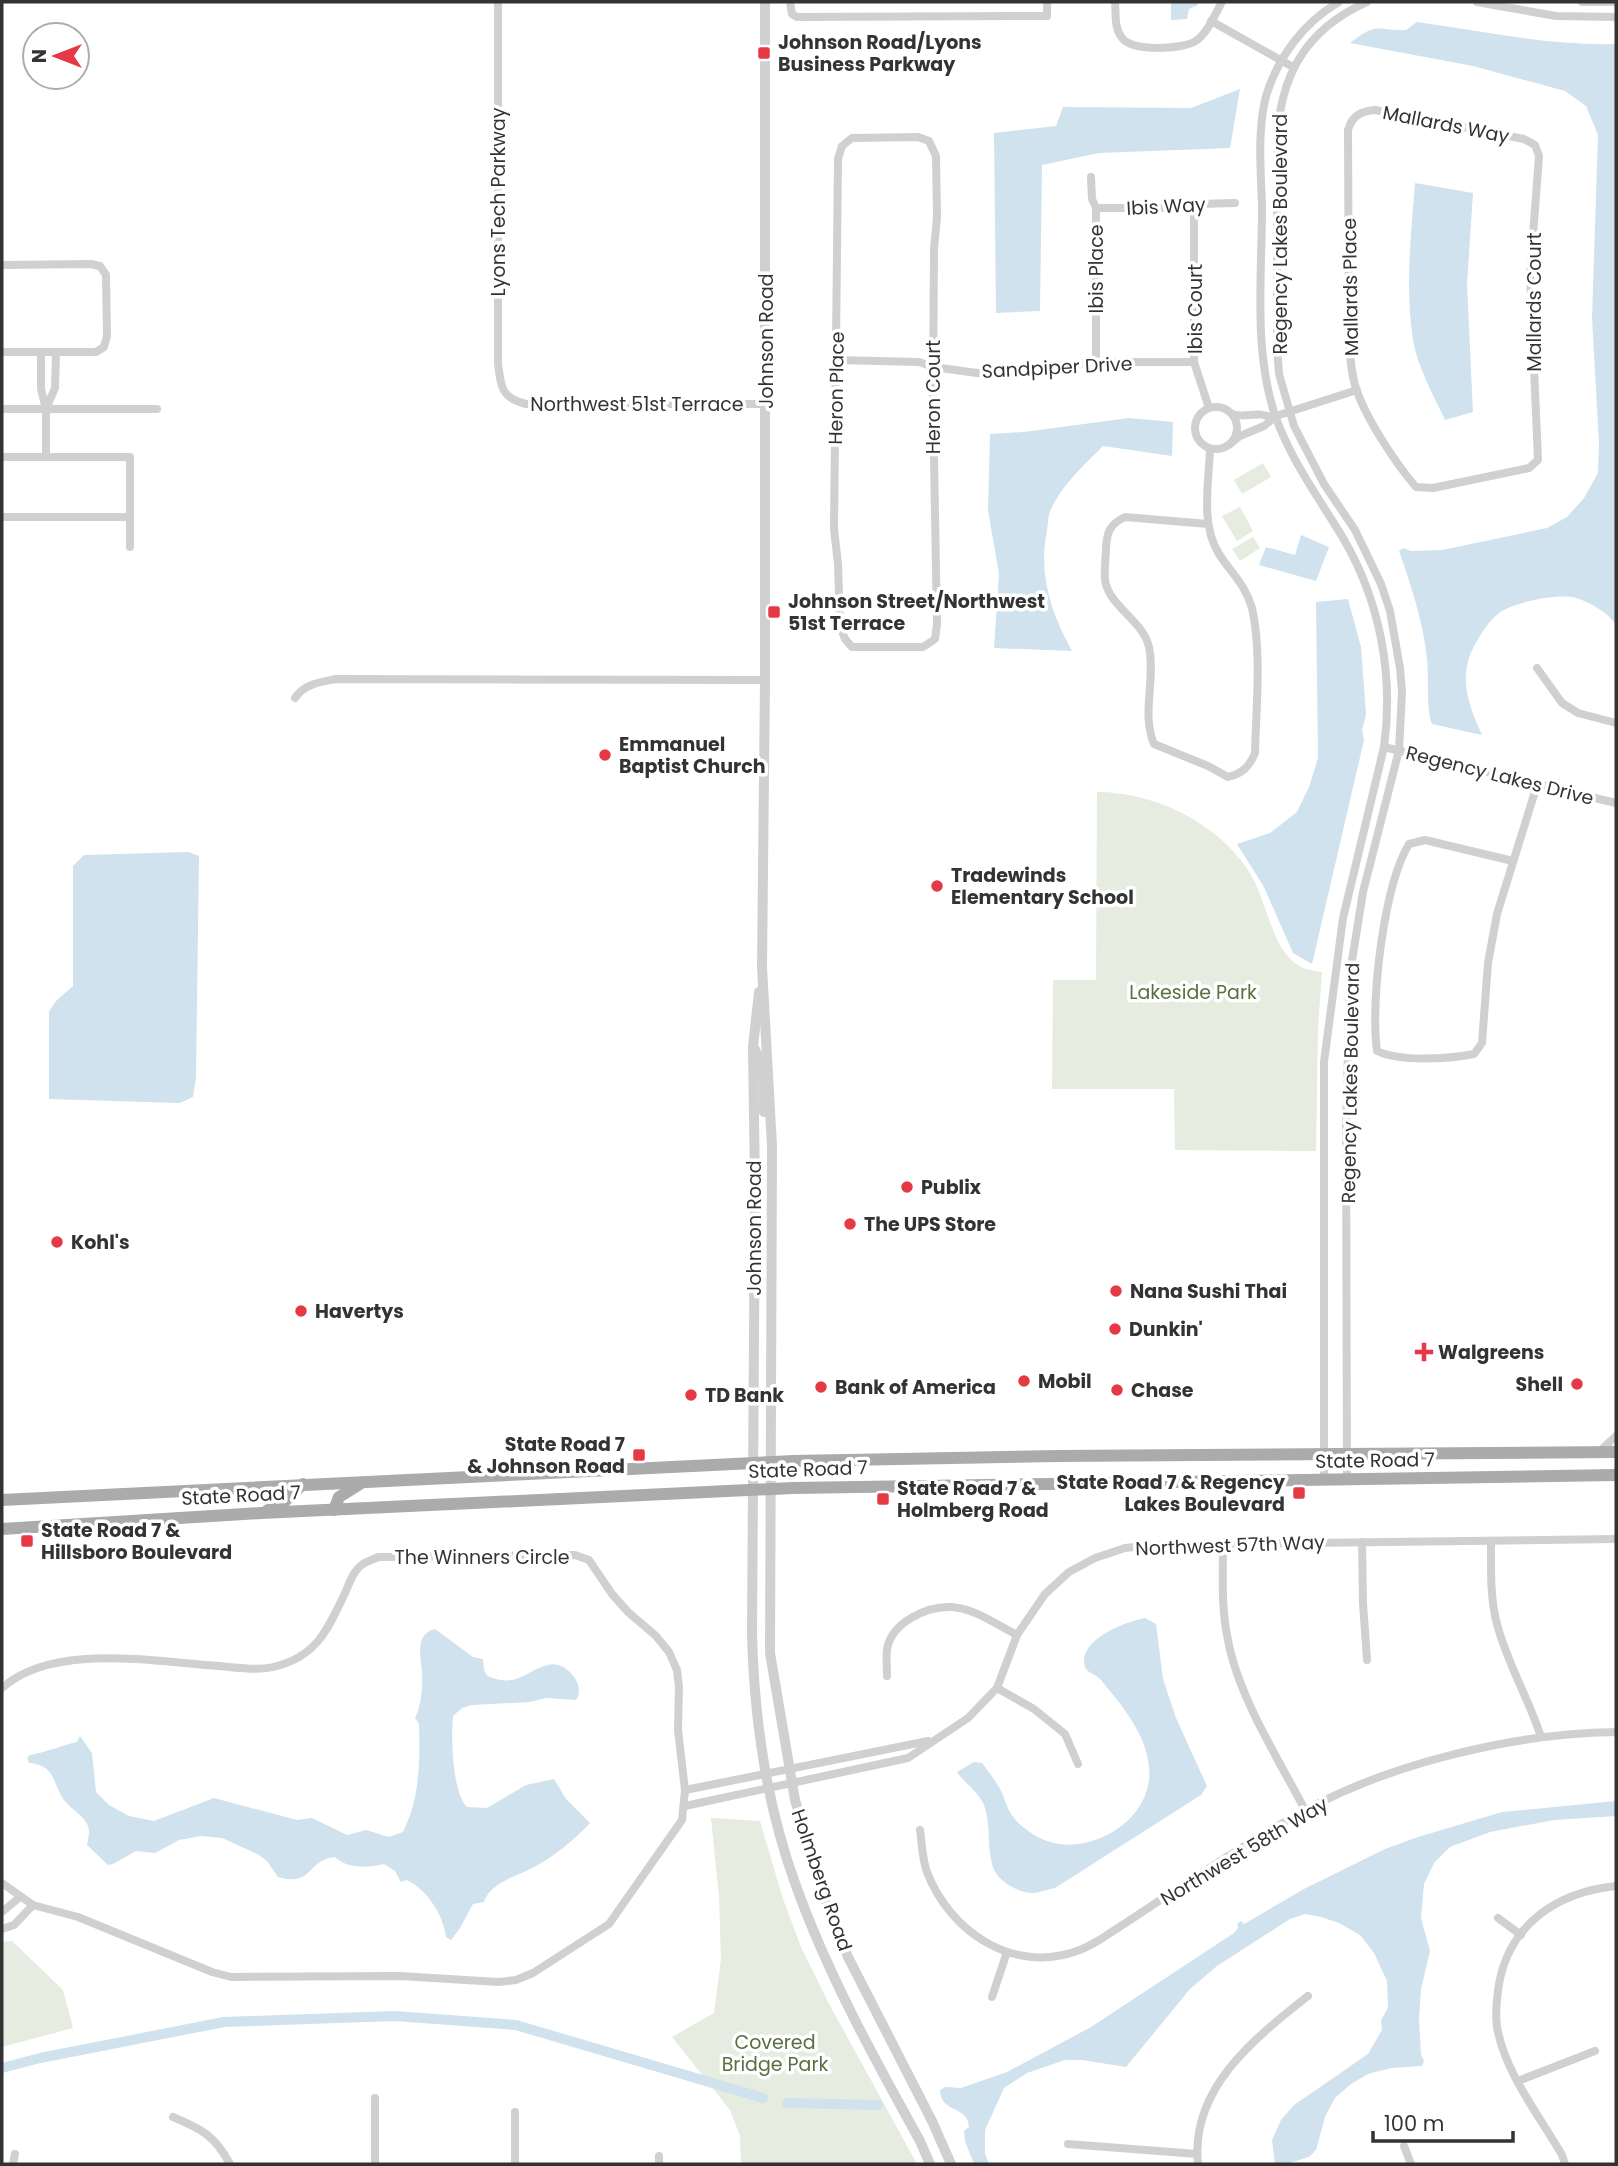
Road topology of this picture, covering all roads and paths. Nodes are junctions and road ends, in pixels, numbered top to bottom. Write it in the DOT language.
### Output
graph roads {
  1 [pos="498,2"];
  2 [pos="765,2"];
  3 [pos="790,2"];
  4 [pos="1047,2"];
  5 [pos="1115,2"];
  6 [pos="1222,2"];
  7 [pos="1339,2"];
  8 [pos="1367,2"];
  9 [pos="1477,2"];
  10 [pos="1582,2"];
  11 [pos="1616,2"];
  12 [pos="1616,17"];
  13 [pos="1211,21"];
  14 [pos="1281,61"];
  15 [pos="1293,67"];
  16 [pos="1358,115"];
  17 [pos="893,138"];
  18 [pos="1535,145"];
  19 [pos="1091,177"];
  20 [pos="1236,203"];
  21 [pos="1096,208"];
  22 [pos="1192,208"];
  23 [pos="2,265"];
  24 [pos="2,352"];
  25 [pos="41,353"];
  26 [pos="55,353"];
  27 [pos="836,360"];
  28 [pos="1096,362"];
  29 [pos="1195,362"];
  30 [pos="933,367"];
  31 [pos="1357,390"];
  32 [pos="510,399"];
  33 [pos="766,404"];
  34 [pos="1209,408"];
  35 [pos="2,409"];
  36 [pos="46,409"];
  37 [pos="157,410"];
  38 [pos="1290,412"];
  39 [pos="1230,413"];
  40 [pos="1274,417"];
  41 [pos="1229,445"];
  42 [pos="1210,449"];
  43 [pos="46,456"];
  44 [pos="2,457"];
  45 [pos="1416,487"];
  46 [pos="2,517"];
  47 [pos="130,517"];
  48 [pos="1208,524"];
  49 [pos="130,547"];
  50 [pos="885,648"];
  51 [pos="1537,668"];
  52 [pos="765,680"];
  53 [pos="295,698"];
  54 [pos="1616,723"];
  55 [pos="1384,747"];
  56 [pos="1399,750"];
  57 [pos="1537,785"];
  58 [pos="1616,803"];
  59 [pos="1513,862"];
  60 [pos="762,967"];
  61 [pos="753,1047"];
  62 [pos="771,1120"];
  63 [pos="1616,1436"];
  64 [pos="1600,1452"];
  65 [pos="1616,1452"];
  66 [pos="1324,1454"];
  67 [pos="1347,1454"];
  68 [pos="772,1462"];
  69 [pos="754,1463"];
  70 [pos="1616,1475"];
  71 [pos="1324,1480"];
  72 [pos="1347,1480"];
  73 [pos="366,1481"];
  74 [pos="303,1485"];
  75 [pos="771,1489"];
  76 [pos="753,1490"];
  77 [pos="2,1500"];
  78 [pos="334,1510"];
  79 [pos="261,1513"];
  80 [pos="2,1529"];
  81 [pos="1616,1539"];
  82 [pos="1362,1542"];
  83 [pos="1491,1542"];
  84 [pos="1223,1544"];
  85 [pos="1017,1635"];
  86 [pos="1367,1660"];
  87 [pos="887,1676"];
  88 [pos="2,1688"];
  89 [pos="998,1688"];
  90 [pos="1616,1732"];
  91 [pos="1541,1737"];
  92 [pos="934,1740"];
  93 [pos="1078,1764"];
  94 [pos="789,1768"];
  95 [pos="765,1772"];
  96 [pos="792,1784"];
  97 [pos="770,1789"];
  98 [pos="685,1790"];
  99 [pos="685,1806"];
  100 [pos="1305,1810"];
  101 [pos="920,1830"];
  102 [pos="2,1883"];
  103 [pos="1616,1886"];
  104 [pos="20,1897"];
  105 [pos="33,1905"];
  106 [pos="2,1912"];
  107 [pos="1498,1918"];
  108 [pos="2,1930"];
  109 [pos="1521,1935"];
  110 [pos="1007,1952"];
  111 [pos="1308,1996"];
  112 [pos="992,1997"];
  113 [pos="1595,2051"];
  114 [pos="1518,2081"];
  115 [pos="375,2098"];
  116 [pos="515,2112"];
  117 [pos="173,2117"];
  118 [pos="1068,2144"];
  119 [pos="1404,2146"];
  120 [pos="15,2154"];
  121 [pos="1197,2154"];
  122 [pos="13,2164"];
  123 [pos="230,2164"];
  124 [pos="375,2164"];
  125 [pos="515,2164"];
  126 [pos="930,2164"];
  127 [pos="951,2164"];
  128 [pos="1198,2164"];
  129 [pos="1411,2164"];
  130 [pos="1565,2164"];
  1 -- 32 [label="street, Lyons Tech Parkway"];
  2 -- 33 [label="street, Johnson Road"];
  3 -- 4 [label="street"];
  5 -- 13 [label="street"];
  6 -- 13 [label="street"];
  7 -- 14 [label="street, Regency Lakes Boulevard"];
  8 -- 15 [label="street, Regency Lakes Boulevard"];
  9 -- 12 [label="street"];
  10 -- 11 [label="street"];
  13 -- 14 [label="street"];
  14 -- 15 [label="street"];
  14 -- 40 [label="street, Regency Lakes Boulevard"];
  15 -- 38 [label="street, Regency Lakes Boulevard"];
  16 -- 18 [label="street, Mallards Way"];
  16 -- 31 [label="street, Mallards Place"];
  17 -- 27 [label="street, Heron Place"];
  17 -- 30 [label="street, Heron Court"];
  18 -- 45 [label="street, Mallards Court"];
  19 -- 21 [label="street, Ibis Place"];
  20 -- 22 [label="street, Ibis Way"];
  21 -- 22 [label="street, Ibis Way"];
  21 -- 28 [label="street, Ibis Place"];
  22 -- 29 [label="street, Ibis Court"];
  23 -- 26 [label="street"];
  24 -- 25 [label="street"];
  25 -- 26 [label="street"];
  25 -- 36 [label="street"];
  26 -- 36 [label="street"];
  27 -- 30 [label="street, Sandpiper Drive"];
  27 -- 50 [label="street, Heron Place"];
  28 -- 29 [label="street, Sandpiper Drive"];
  28 -- 30 [label="street, Sandpiper Drive"];
  29 -- 34 [label="street, Ibis Court"];
  30 -- 50 [label="street, Heron Court"];
  31 -- 38 [label="street"];
  31 -- 45 [label="street, Mallards Place"];
  32 -- 33 [label="street, Northwest 51st Terrace"];
  33 -- 52 [label="street, Johnson Road"];
  34 -- 39 [label="street"];
  34 -- 42 [label="street"];
  35 -- 36 [label="street"];
  36 -- 37 [label="street"];
  36 -- 43 [label="street"];
  38 -- 40 [label="street"];
  38 -- 56 [label="street, Regency Lakes Boulevard"];
  39 -- 40 [label="street"];
  39 -- 41 [label="street"];
  40 -- 41 [label="street"];
  40 -- 55 [label="street, Regency Lakes Boulevard"];
  41 -- 42 [label="street"];
  42 -- 48 [label="street"];
  43 -- 44 [label="street"];
  43 -- 47 [label="street"];
  46 -- 47 [label="street"];
  47 -- 49 [label="street"];
  48 -- 48 [label="street"];
  51 -- 54 [label="street"];
  52 -- 53 [label="street"];
  52 -- 60 [label="street, Johnson Road"];
  55 -- 56 [label="street, Regency Lakes Drive"];
  55 -- 66 [label="street, Regency Lakes Boulevard"];
  56 -- 57 [label="street, Regency Lakes Drive"];
  56 -- 67 [label="street, Regency Lakes Boulevard"];
  57 -- 58 [label="street, Regency Lakes Drive"];
  57 -- 59 [label="street"];
  59 -- 59 [label="street"];
  60 -- 61 [label="street, Johnson Road"];
  60 -- 62 [label="street, Johnson Road"];
  61 -- 62 [label="street"];
  61 -- 69 [label="street, Johnson Road"];
  62 -- 68 [label="street, Johnson Road"];
  63 -- 64 [label="street"];
  64 -- 65 [label="main road, State Road 7"];
  64 -- 67 [label="main road, State Road 7"];
  66 -- 67 [label="main road, State Road 7"];
  66 -- 68 [label="main road, State Road 7"];
  66 -- 71 [label="street, Regency Lakes Boulevard"];
  67 -- 72 [label="street, Regency Lakes Boulevard"];
  68 -- 69 [label="main road, State Road 7"];
  68 -- 75 [label="street, Johnson Road"];
  69 -- 73 [label="main road, State Road 7"];
  69 -- 76 [label="street, Johnson Road"];
  70 -- 72 [label="main road, State Road 7"];
  71 -- 72 [label="main road, State Road 7"];
  71 -- 75 [label="main road, State Road 7"];
  73 -- 74 [label="main road, State Road 7"];
  73 -- 78 [label="main road"];
  74 -- 77 [label="main road, State Road 7"];
  74 -- 79 [label="main road"];
  75 -- 76 [label="main road, State Road 7"];
  75 -- 94 [label="street, Holmberg Road"];
  76 -- 78 [label="main road, State Road 7"];
  76 -- 95 [label="street, Holmberg Road"];
  78 -- 79 [label="main road, State Road 7"];
  79 -- 80 [label="main road, State Road 7"];
  81 -- 83 [label="street, Northwest 57th Way"];
  82 -- 83 [label="street, Northwest 57th Way"];
  82 -- 84 [label="street, Northwest 57th Way"];
  82 -- 86 [label="street"];
  83 -- 91 [label="street"];
  84 -- 85 [label="street, Northwest 57th Way"];
  84 -- 100 [label="street"];
  85 -- 87 [label="street"];
  85 -- 89 [label="street, Northwest 57th Way"];
  88 -- 98 [label="street, The Winners Circle"];
  89 -- 92 [label="street, Northwest 57th Way"];
  89 -- 93 [label="street"];
  90 -- 91 [label="street, Northwest 58th Way"];
  91 -- 100 [label="street, Northwest 58th Way"];
  92 -- 94 [label="street, Northwest 57th Way"];
  92 -- 96 [label="street, Northwest 57th Way"];
  94 -- 95 [label="street, Northwest 57th Way"];
  94 -- 96 [label="street, Holmberg Road"];
  95 -- 97 [label="street, Holmberg Road"];
  95 -- 98 [label="street, Northwest 57th Way"];
  96 -- 97 [label="street, Northwest 57th Way"];
  96 -- 127 [label="street, Holmberg Road"];
  97 -- 99 [label="street, Northwest 57th Way"];
  97 -- 126 [label="street, Holmberg Road"];
  98 -- 99 [label="street, The Winners Circle"];
  99 -- 105 [label="street, The Winners Circle"];
  100 -- 110 [label="street, Northwest 58th Way"];
  101 -- 110 [label="street"];
  102 -- 104 [label="street, The Winners Circle"];
  103 -- 109 [label="street"];
  104 -- 105 [label="street, The Winners Circle"];
  104 -- 106 [label="street"];
  105 -- 108 [label="street"];
  107 -- 109 [label="street"];
  109 -- 114 [label="street"];
  110 -- 112 [label="street"];
  111 -- 121 [label="street"];
  113 -- 114 [label="street"];
  114 -- 130 [label="street"];
  115 -- 124 [label="street"];
  116 -- 125 [label="street"];
  117 -- 123 [label="street"];
  118 -- 121 [label="street"];
  119 -- 129 [label="street"];
  120 -- 122 [label="street"];
  121 -- 128 [label="street"];
}
